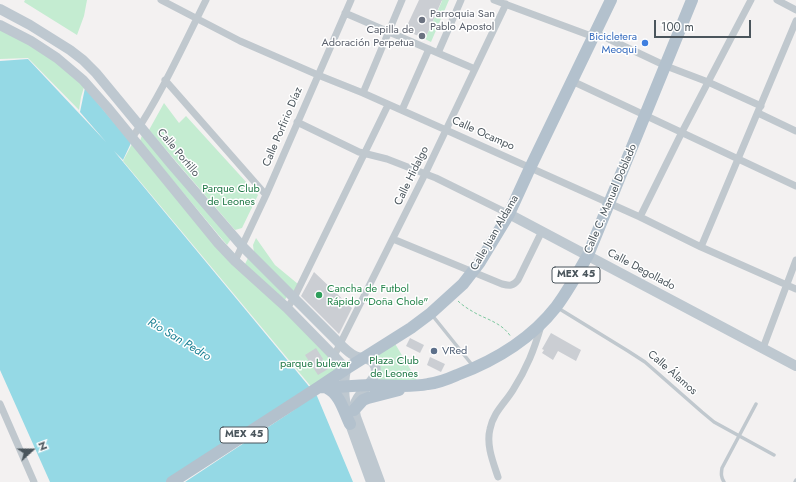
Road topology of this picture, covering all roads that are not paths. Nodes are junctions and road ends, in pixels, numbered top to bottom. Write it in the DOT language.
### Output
graph roads {
  1 [pos="161,0"];
  2 [pos="206,0"];
  3 [pos="351,0"];
  4 [pos="402,0"];
  5 [pos="461,0"];
  6 [pos="494,0"];
  7 [pos="611,0"];
  8 [pos="692,0"];
  9 [pos="751,0"];
  10 [pos="777,0"];
  11 [pos="506,4"];
  12 [pos="0,9"];
  13 [pos="796,10"];
  14 [pos="345,13"];
  15 [pos="197,18"];
  16 [pos="796,21"];
  17 [pos="0,25"];
  18 [pos="389,32"];
  19 [pos="595,35"];
  20 [pos="429,49"];
  21 [pos="438,53"];
  22 [pos="666,66"];
  23 [pos="475,69"];
  24 [pos="318,75"];
  25 [pos="166,80"];
  26 [pos="572,81"];
  27 [pos="708,82"];
  28 [pos="363,93"];
  29 [pos="388,105"];
  30 [pos="402,110"];
  31 [pos="759,110"];
  32 [pos="645,115"];
  33 [pos="297,122"];
  34 [pos="140,126"];
  35 [pos="446,130"];
  36 [pos="682,132"];
  37 [pos="796,132"];
  38 [pos="132,138"];
  39 [pos="364,154"];
  40 [pos="738,158"];
  41 [pos="530,168"];
  42 [pos="425,174"];
  43 [pos="796,186"];
  44 [pos="266,195"];
  45 [pos="609,204"];
  46 [pos="509,214"];
  47 [pos="640,218"];
  48 [pos="542,231"];
  49 [pos="393,239"];
  50 [pos="242,246"];
  51 [pos="701,247"];
  52 [pos="588,256"];
  53 [pos="796,260"];
  54 [pos="235,262"];
  55 [pos="473,272"];
  56 [pos="786,285"];
  57 [pos="796,290"];
  58 [pos="294,298"];
  59 [pos="556,307"];
  60 [pos="287,308"];
  61 [pos="431,313"];
  62 [pos="542,322"];
  63 [pos="340,344"];
  64 [pos="763,348"];
  65 [pos="334,356"];
  66 [pos="363,358"];
  67 [pos="796,366"];
  68 [pos="475,368"];
  69 [pos="346,369"];
  70 [pos="367,385"];
  71 [pos="343,386"];
  72 [pos="416,386"];
  73 [pos="321,388"];
  74 [pos="0,404"];
  75 [pos="756,404"];
  76 [pos="354,410"];
  77 [pos="350,424"];
  78 [pos="738,436"];
  79 [pos="774,455"];
  80 [pos="498,477"];
  81 [pos="723,480"];
  82 [pos="34,482"];
  83 [pos="172,482"];
  84 [pos="371,482"];
  85 [pos="380,482"];
  1 -- 15 [label="street, Calle Ocampo"];
  2 -- 15 [label="street"];
  3 -- 14 [label="street, Calle Porfirio Díaz"];
  4 -- 18 [label="street"];
  5 -- 21 [label="street"];
  6 -- 11 [label="street"];
  7 -- 19 [label="main road, Calle Juan Aldama / MEX 45"];
  8 -- 22 [label="main road, Calle C. Manuel Doblado / MEX 45"];
  9 -- 27 [label="street"];
  10 -- 13 [label="street"];
  11 -- 19 [label="street"];
  11 -- 23 [label="street, Calle Hidalgo"];
  12 -- 34 [label="street, Calle Portillo"];
  14 -- 18 [label="street"];
  14 -- 24 [label="street, Calle Porfirio Díaz"];
  15 -- 24 [label="street, Calle Ocampo"];
  15 -- 25 [label="street"];
  16 -- 31 [label="street"];
  17 -- 38 [label="street"];
  18 -- 20 [label="street"];
  18 -- 28 [label="street"];
  19 -- 22 [label="street"];
  19 -- 26 [label="main road, Calle Juan Aldama / MEX 45"];
  20 -- 21 [label="street"];
  20 -- 30 [label="street"];
  21 -- 23 [label="street"];
  22 -- 27 [label="street"];
  22 -- 32 [label="main road, Calle C. Manuel Doblado / MEX 45"];
  23 -- 35 [label="street, Calle Hidalgo"];
  24 -- 28 [label="street, Calle Ocampo"];
  24 -- 33 [label="street, Calle Porfirio Díaz"];
  25 -- 34 [label="street"];
  25 -- 44 [label="street"];
  26 -- 32 [label="street"];
  26 -- 41 [label="main road, Calle Juan Aldama / MEX 45"];
  27 -- 31 [label="street"];
  27 -- 36 [label="street"];
  28 -- 29 [label="street, Calle Ocampo"];
  29 -- 30 [label="street, Calle Ocampo"];
  29 -- 39 [label="street"];
  30 -- 35 [label="street, Calle Ocampo"];
  31 -- 37 [label="street"];
  31 -- 40 [label="street"];
  32 -- 36 [label="street"];
  32 -- 45 [label="main road, Calle C. Manuel Doblado / MEX 45"];
  33 -- 39 [label="street, Calle Degollado"];
  33 -- 44 [label="street, Calle Porfirio Díaz"];
  34 -- 38 [label="street"];
  34 -- 50 [label="street, Calle Portillo"];
  35 -- 41 [label="street, Calle Ocampo"];
  35 -- 42 [label="street, Calle Hidalgo"];
  36 -- 40 [label="street"];
  36 -- 47 [label="street"];
  38 -- 54 [label="street"];
  39 -- 42 [label="street, Calle Degollado"];
  39 -- 58 [label="street"];
  40 -- 43 [label="street"];
  40 -- 51 [label="street"];
  41 -- 45 [label="street, Calle Ocampo"];
  41 -- 46 [label="main road, Calle Juan Aldama / MEX 45"];
  42 -- 46 [label="street, Calle Degollado"];
  42 -- 49 [label="street, Calle Hidalgo"];
  44 -- 50 [label="street, Calle Porfirio Díaz"];
  45 -- 47 [label="street, Calle Ocampo"];
  45 -- 52 [label="main road, Calle C. Manuel Doblado / MEX 45"];
  46 -- 48 [label="street, Calle Degollado"];
  46 -- 55 [label="main road, Calle Juan Aldama / MEX 45"];
  47 -- 51 [label="street, Calle Ocampo"];
  48 -- 52 [label="street, Calle Degollado"];
  48 -- 55 [label="street"];
  49 -- 55 [label="street"];
  49 -- 63 [label="street, Calle Hidalgo"];
  50 -- 54 [label="street, Calle Porfirio Díaz"];
  50 -- 58 [label="street, Calle Portillo"];
  51 -- 56 [label="street, Calle Ocampo"];
  52 -- 59 [label="main road, Calle C. Manuel Doblado / MEX 45"];
  52 -- 64 [label="street, Calle Degollado"];
  53 -- 56 [label="street"];
  54 -- 60 [label="street"];
  55 -- 61 [label="main road, Calle Juan Aldama / MEX 45"];
  56 -- 57 [label="street, Calle Ocampo"];
  56 -- 64 [label="street"];
  58 -- 60 [label="street"];
  58 -- 63 [label="street, Calle Portillo"];
  59 -- 62 [label="main road, Calle C. Manuel Doblado / MEX 45"];
  59 -- 78 [label="lane, Calle Álamos"];
  60 -- 65 [label="street"];
  61 -- 66 [label="main road, Calle Juan Aldama / MEX 45"];
  61 -- 68 [label="lane"];
  62 -- 68 [label="main road, Calle C. Manuel Doblado / MEX 45"];
  62 -- 80 [label="street"];
  63 -- 65 [label="street, Calle Hidalgo"];
  63 -- 66 [label="street, Calle Portillo"];
  64 -- 67 [label="street, Calle Degollado"];
  65 -- 69 [label="street"];
  66 -- 69 [label="main road, Calle Juan Aldama / MEX 45"];
  66 -- 70 [label="street, Calle Portillo"];
  68 -- 72 [label="main road, Calle C. Manuel Doblado / MEX 45"];
  69 -- 70 [label="main road"];
  69 -- 71 [label="street"];
  69 -- 73 [label="main road, Calle Juan Aldama / MEX 45"];
  70 -- 71 [label="main road, Calle C. Manuel Doblado / MEX 45"];
  70 -- 72 [label="main road, Calle C. Manuel Doblado / MEX 45"];
  70 -- 76 [label="street"];
  71 -- 73 [label="main road, Calle C. Manuel Doblado / MEX 45"];
  71 -- 77 [label="street"];
  72 -- 76 [label="main road"];
  73 -- 77 [label="main road"];
  73 -- 83 [label="main road, MEX 45"];
  74 -- 82 [label="street"];
  75 -- 78 [label="lane"];
  76 -- 85 [label="street"];
  77 -- 84 [label="street"];
  78 -- 79 [label="lane, Calle Álamos"];
  78 -- 81 [label="lane"];
}
